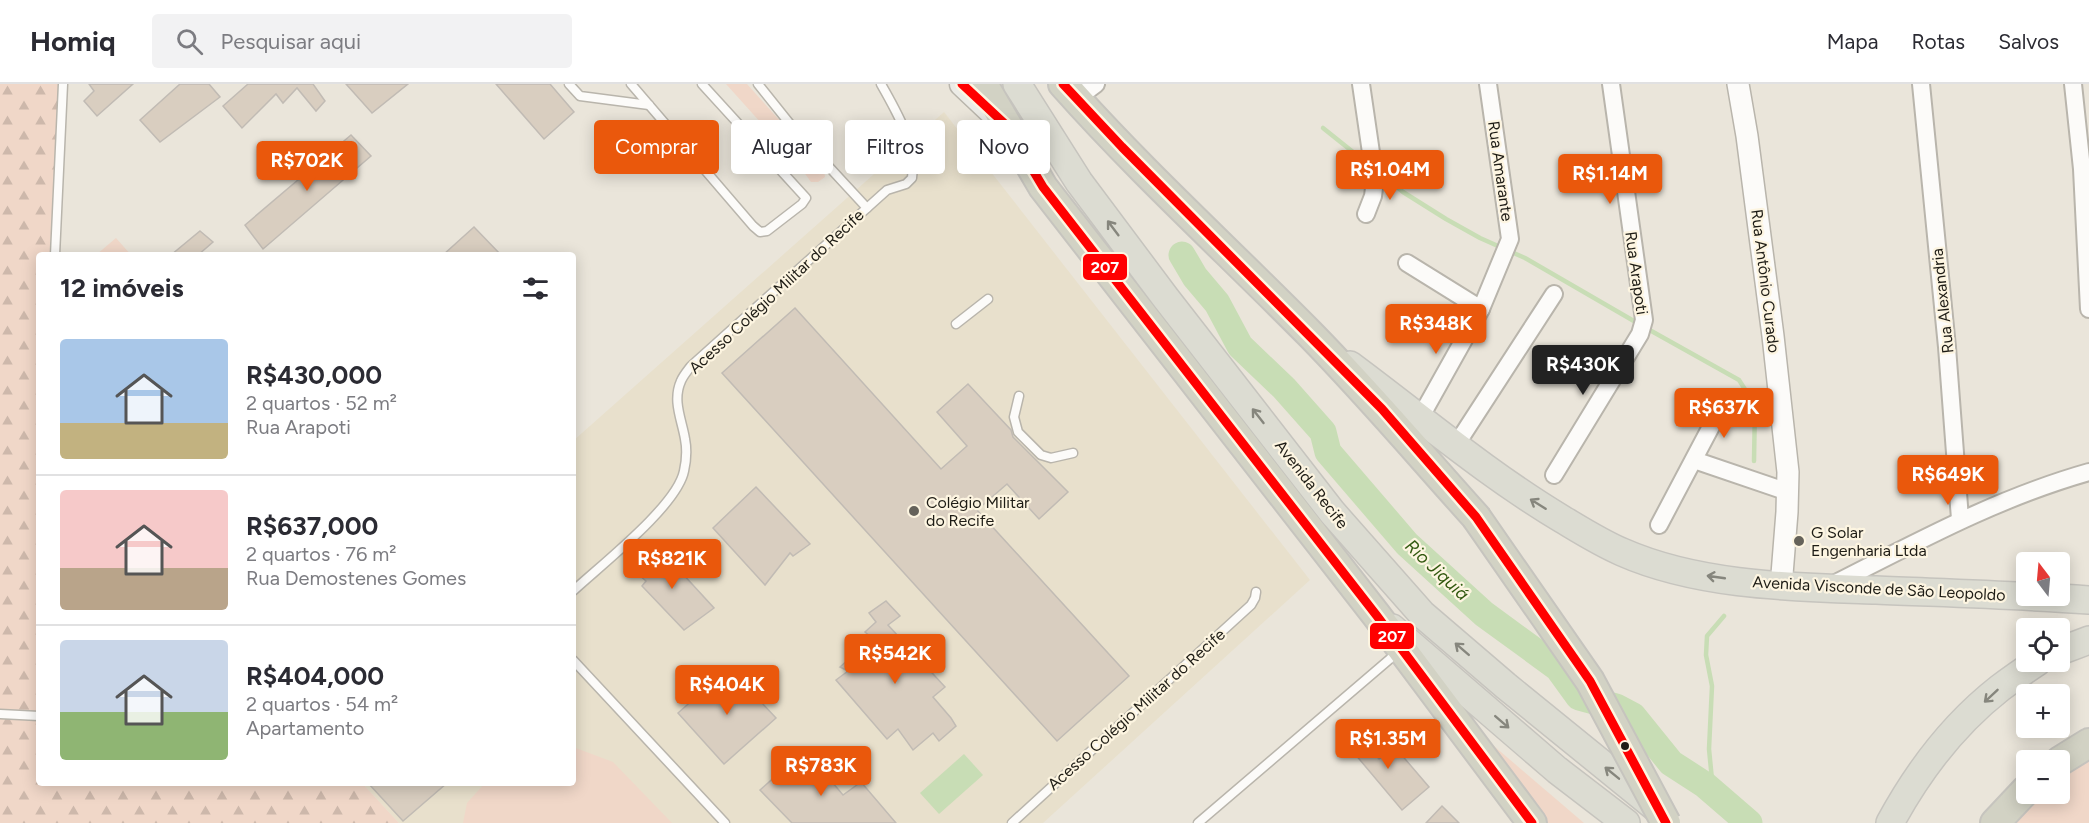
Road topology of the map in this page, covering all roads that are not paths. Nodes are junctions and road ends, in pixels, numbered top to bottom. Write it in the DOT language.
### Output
graph roads {
  1 [pos="63,84"];
  2 [pos="569,84"];
  3 [pos="631,84"];
  4 [pos="702,84"];
  5 [pos="758,84"];
  6 [pos="881,84"];
  7 [pos="962,84"];
  8 [pos="982,84"];
  9 [pos="1017,84"];
  10 [pos="1360,84"];
  11 [pos="1488,84"];
  12 [pos="1611,84"];
  13 [pos="1738,84"];
  14 [pos="1921,84"];
  15 [pos="2073,84"];
  16 [pos="1083,88"];
  17 [pos="649,105"];
  18 [pos="1001,120"];
  19 [pos="1003,120"];
  20 [pos="2086,169"];
  21 [pos="1035,174"];
  22 [pos="867,208"];
  23 [pos="1366,214"];
  24 [pos="55,252"];
  25 [pos="1407,263"];
  26 [pos="1554,294"];
  27 [pos="988,299"];
  28 [pos="1481,309"];
  29 [pos="2089,309"];
  30 [pos="956,324"];
  31 [pos="1310,335"];
  32 [pos="1019,396"];
  33 [pos="1724,402"];
  34 [pos="1420,418"];
  35 [pos="1456,445"];
  36 [pos="1073,453"];
  37 [pos="1694,460"];
  38 [pos="2089,472"];
  39 [pos="1554,475"];
  40 [pos="1788,492"];
  41 [pos="1960,519"];
  42 [pos="1659,525"];
  43 [pos="1781,587"];
  44 [pos="576,588"];
  45 [pos="1826,589"];
  46 [pos="1256,592"];
  47 [pos="2089,600"];
  48 [pos="1377,616"];
  49 [pos="2089,640"];
  50 [pos="2070,647"];
  51 [pos="1401,650"];
  52 [pos="576,663"];
  53 [pos="2023,672"];
  54 [pos="0,714"];
  55 [pos="36,716"];
  56 [pos="2089,743"];
  57 [pos="2070,755"];
  58 [pos="2016,801"];
  59 [pos="725,823"];
  60 [pos="1012,823"];
  61 [pos="1198,823"];
  62 [pos="1532,823"];
  63 [pos="1626,823"];
  64 [pos="1666,823"];
  65 [pos="1674,823"];
  66 [pos="1890,823"];
  67 [pos="1995,823"];
  1 -- 24 [label="lane"];
  2 -- 17 [label="lane"];
  3 -- 17 [label="lane"];
  4 -- 17 [label="lane"];
  5 -- 22 [label="lane"];
  6 -- 22 [label="lane, Acesso Colégio Militar do Recife"];
  7 -- 18 [label="main road"];
  8 -- 19 [label="highway"];
  65 -- 9 [label="main road, Avenida Recife, one-way"];
  10 -- 23 [label="street"];
  11 -- 28 [label="street, Rua Amarante"];
  12 -- 39 [label="street, Rua Arapoti"];
  13 -- 40 [label="street, Rua Antônio Curado"];
  14 -- 41 [label="street, Rua Alexandria"];
  15 -- 20 [label="street"];
  16 -- 31 [label="highway, Avenida Visconde de São Leopoldo"];
  20 -- 29 [label="street"];
  21 -- 48 [label="highway"];
  22 -- 44 [label="lane, Acesso Colégio Militar do Recife"];
  25 -- 28 [label="street"];
  26 -- 35 [label="street"];
  27 -- 30 [label="lane"];
  28 -- 34 [label="street, Rua Amarante"];
  31 -- 34 [label="main road, Avenida Visconde de São Leopoldo"];
  31 -- 64 [label="highway, Avenida Visconde de São Leopoldo, bridge"];
  32 -- 36 [label="lane"];
  33 -- 37 [label="street"];
  34 -- 35 [label="main road, Avenida Visconde de São Leopoldo"];
  43 -- 35 [label="main road, Avenida Visconde de São Leopoldo, one-way"];
  37 -- 40 [label="street"];
  37 -- 42 [label="street"];
  38 -- 41 [label="street"];
  40 -- 43 [label="street, Rua Antônio Curado"];
  41 -- 45 [label="street"];
  43 -- 45 [label="main road, Avenida Visconde de São Leopoldo"];
  45 -- 47 [label="main road, Avenida Visconde de São Leopoldo"];
  46 -- 60 [label="lane, Acesso Colégio Militar do Recife"];
  48 -- 51 [label="highway"];
  48 -- 63 [label="main road, one-way"];
  49 -- 50 [label="main road"];
  51 -- 61 [label="lane"];
  51 -- 62 [label="highway"];
  52 -- 59 [label="lane"];
  53 -- 66 [label="main road, one-way"];
  54 -- 55 [label="lane"];
  56 -- 57 [label="highway"];
  58 -- 67 [label="highway"];
}
